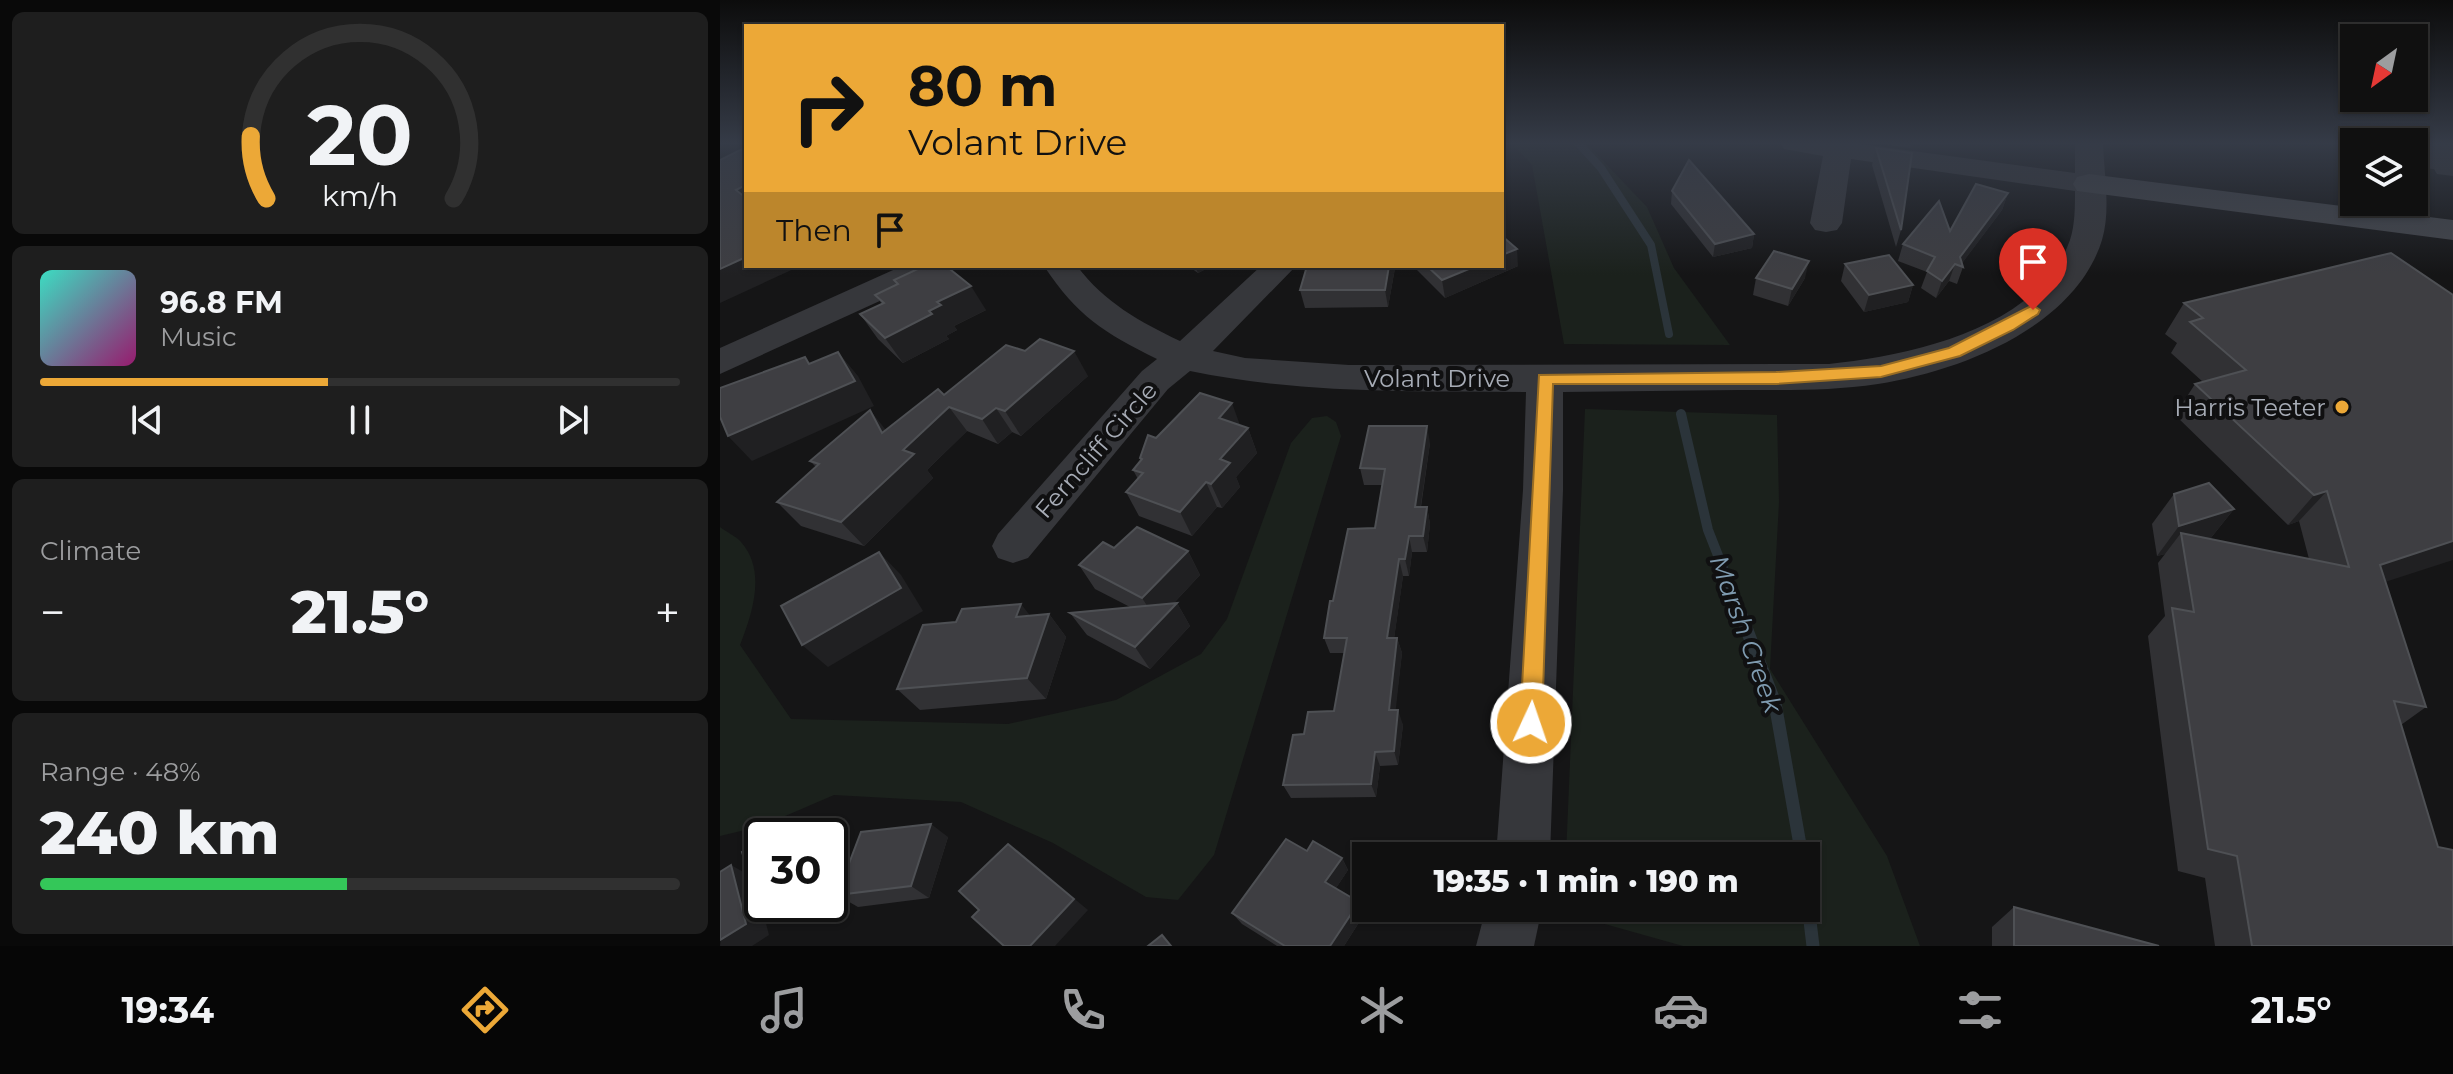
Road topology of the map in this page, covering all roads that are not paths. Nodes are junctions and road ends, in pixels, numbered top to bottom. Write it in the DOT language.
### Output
graph roads {
  1 [pos="1832,187"];
  2 [pos="2089,187"];
  3 [pos="2114,187"];
  4 [pos="1826,223"];
  5 [pos="2453,230"];
  6 [pos="925,268"];
  7 [pos="1061,268"];
  8 [pos="1278,268"];
  9 [pos="1183,357"];
  10 [pos="720,362"];
  11 [pos="1545,379"];
  12 [pos="1013,546"];
  13 [pos="1524,842"];
  14 [pos="1511,922"];
  15 [pos="1505,946"];
  1 -- 4 [label="street"];
  2 -- 11 [label="street, Volant Drive"];
  3 -- 5 [label="street"];
  6 -- 10 [label="street"];
  7 -- 9 [label="street, Volant Drive"];
  8 -- 9 [label="street, Ferncliff Circle"];
  9 -- 11 [label="street, Volant Drive"];
  9 -- 12 [label="street, Ferncliff Circle"];
  11 -- 13 [label="street"];
  14 -- 15 [label="street"];
}
